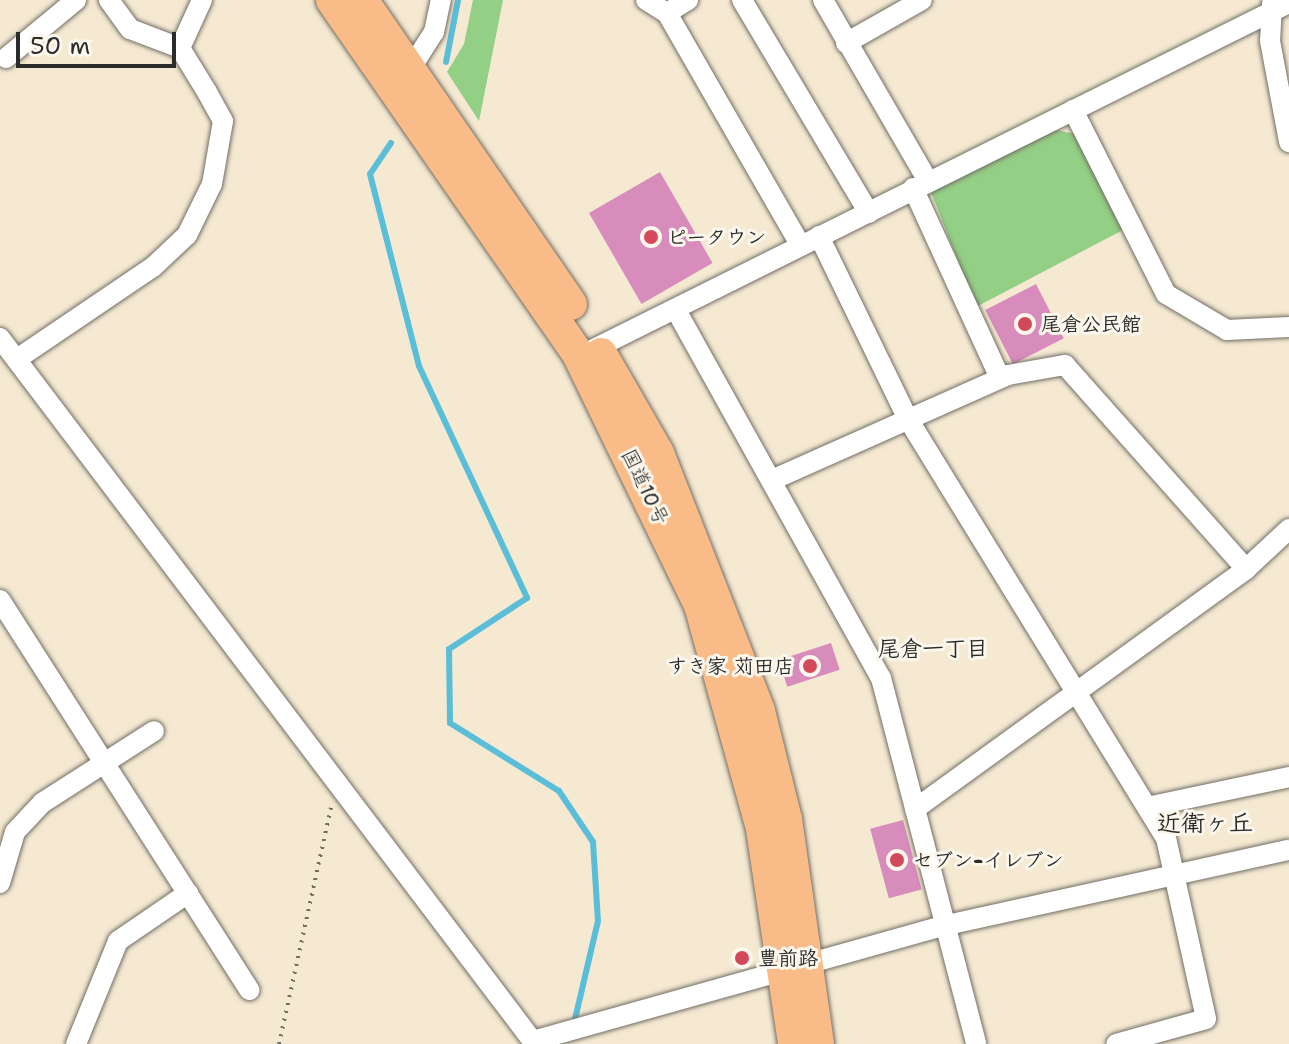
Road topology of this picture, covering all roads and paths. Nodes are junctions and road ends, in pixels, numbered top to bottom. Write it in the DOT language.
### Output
graph roads {
  1 [pos="76,0"];
  2 [pos="109,0"];
  3 [pos="202,0"];
  4 [pos="332,0"];
  5 [pos="362,0"];
  6 [pos="441,0"];
  7 [pos="646,0"];
  8 [pos="688,0"];
  9 [pos="742,0"];
  10 [pos="823,0"];
  11 [pos="922,0"];
  12 [pos="1278,4"];
  13 [pos="667,13"];
  14 [pos="846,43"];
  15 [pos="180,48"];
  16 [pos="6,58"];
  17 [pos="408,64"];
  18 [pos="404,101"];
  19 [pos="1073,110"];
  20 [pos="1289,142"];
  21 [pos="921,184"];
  22 [pos="869,213"];
  23 [pos="810,240"];
  24 [pos="676,310"];
  25 [pos="1289,327"];
  26 [pos="0,338"];
  27 [pos="588,352"];
  28 [pos="17,359"];
  29 [pos="1000,378"];
  30 [pos="908,419"];
  31 [pos="772,480"];
  32 [pos="1289,529"];
  33 [pos="1246,569"];
  34 [pos="0,600"];
  35 [pos="1076,692"];
  36 [pos="154,731"];
  37 [pos="107,761"];
  38 [pos="1289,777"];
  39 [pos="336,785"];
  40 [pos="1147,807"];
  41 [pos="915,809"];
  42 [pos="1289,850"];
  43 [pos="1174,878"];
  44 [pos="0,883"];
  45 [pos="188,893"];
  46 [pos="942,926"];
  47 [pos="797,968"];
  48 [pos="249,990"];
  49 [pos="534,1042"];
  50 [pos="76,1044"];
  51 [pos="279,1044"];
  52 [pos="794,1044"];
  53 [pos="818,1044"];
  54 [pos="976,1044"];
  55 [pos="1116,1044"];
  1 -- 16 [label="street"];
  2 -- 15 [label="street"];
  3 -- 15 [label="street"];
  4 -- 18 [label="highway, 国道10号"];
  5 -- 17 [label="highway, 国道10号"];
  6 -- 17 [label="street"];
  7 -- 13 [label="street"];
  8 -- 13 [label="street"];
  9 -- 22 [label="street"];
  10 -- 14 [label="street"];
  11 -- 14 [label="street"];
  12 -- 19 [label="street"];
  12 -- 20 [label="street"];
  13 -- 23 [label="street"];
  14 -- 21 [label="street"];
  15 -- 28 [label="street"];
  17 -- 18 [label="street"];
  17 -- 27 [label="highway, 国道10号"];
  18 -- 27 [label="highway, 国道10号"];
  19 -- 21 [label="street"];
  19 -- 25 [label="street"];
  21 -- 22 [label="street"];
  21 -- 29 [label="street"];
  22 -- 23 [label="street"];
  23 -- 24 [label="street"];
  23 -- 30 [label="street"];
  24 -- 27 [label="street"];
  24 -- 31 [label="street"];
  26 -- 28 [label="street"];
  27 -- 47 [label="highway, 国道10号"];
  28 -- 39 [label="street"];
  29 -- 30 [label="street"];
  29 -- 33 [label="street"];
  30 -- 31 [label="street"];
  30 -- 35 [label="street"];
  31 -- 41 [label="street"];
  32 -- 33 [label="street"];
  33 -- 35 [label="street"];
  34 -- 37 [label="street"];
  35 -- 40 [label="street"];
  35 -- 41 [label="street"];
  36 -- 37 [label="street"];
  37 -- 44 [label="street"];
  37 -- 45 [label="street"];
  38 -- 40 [label="street"];
  39 -- 49 [label="street"];
  39 -- 51 [label="path"];
  40 -- 43 [label="street"];
  41 -- 46 [label="street"];
  42 -- 43 [label="street"];
  43 -- 46 [label="street"];
  43 -- 55 [label="street"];
  45 -- 48 [label="street"];
  45 -- 50 [label="street"];
  46 -- 47 [label="street"];
  46 -- 54 [label="street"];
  47 -- 49 [label="street"];
  47 -- 52 [label="highway, 国道10号"];
  47 -- 53 [label="highway, 国道10号"];
}
